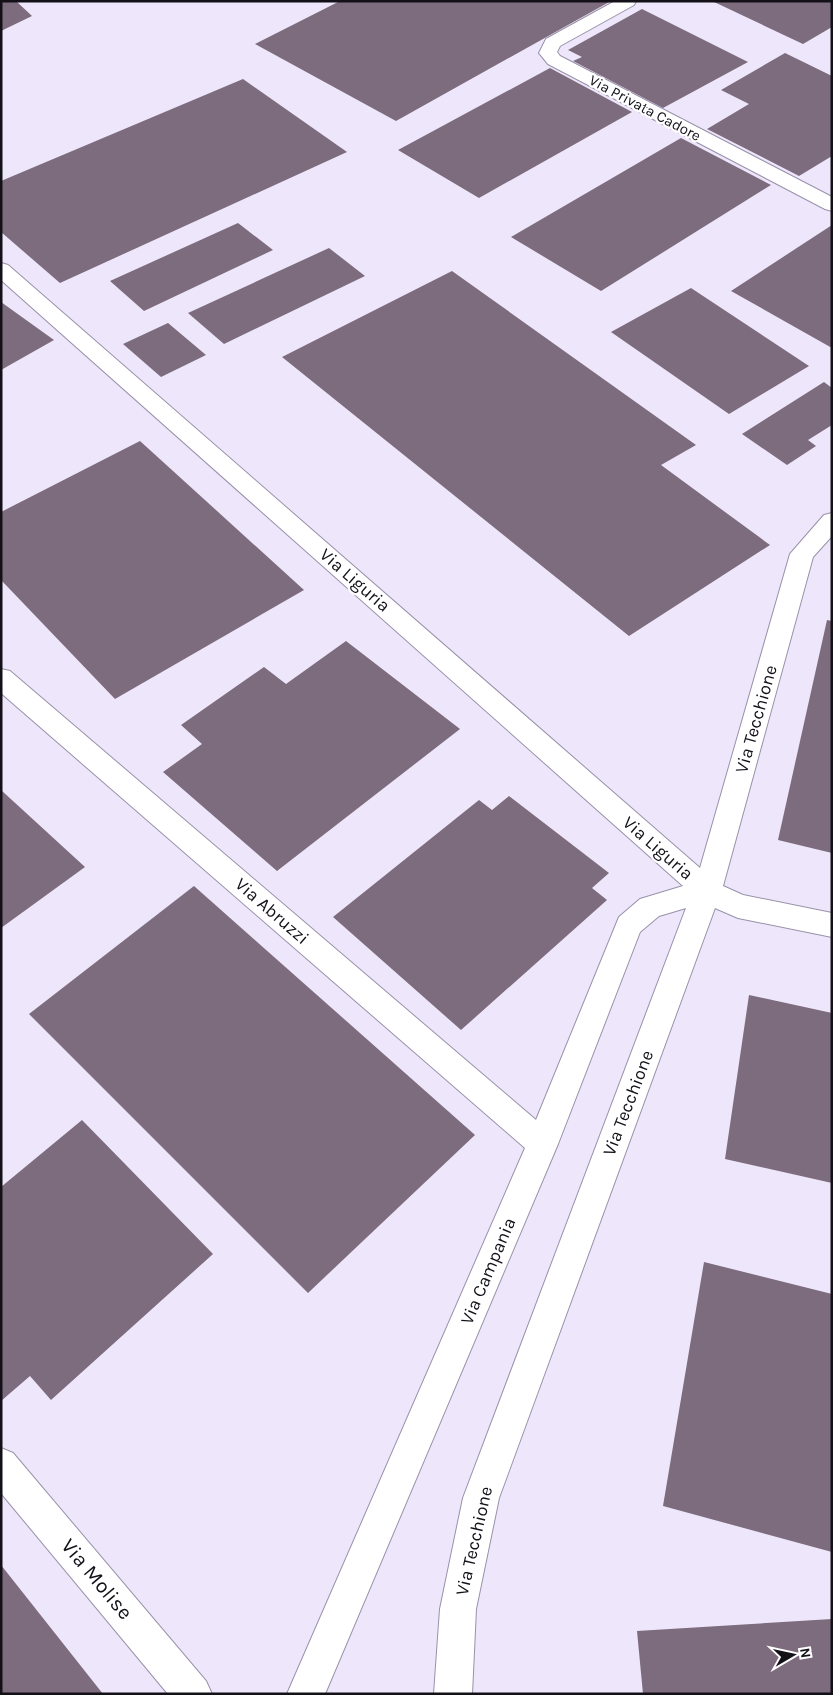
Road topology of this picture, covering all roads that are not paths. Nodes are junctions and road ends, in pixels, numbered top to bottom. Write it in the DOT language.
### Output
graph roads {
  1 [pos="628,1"];
  2 [pos="832,205"];
  3 [pos="1,269"];
  4 [pos="832,521"];
  5 [pos="1,678"];
  6 [pos="707,891"];
  7 [pos="832,925"];
  8 [pos="542,1144"];
  9 [pos="1,1464"];
  10 [pos="193,1694"];
  11 [pos="306,1694"];
  12 [pos="453,1694"];
  1 -- 2 [label="street, Via Privata Cadore"];
  3 -- 6 [label="street, Via Liguria"];
  4 -- 6 [label="street, Via Tecchione"];
  5 -- 8 [label="street, Via Abruzzi"];
  6 -- 7 [label="street, Via Liguria"];
  6 -- 8 [label="street, Via Campania"];
  6 -- 12 [label="street, Via Tecchione"];
  8 -- 11 [label="street, Via Campania"];
  9 -- 10 [label="street, Via Molise"];
}
